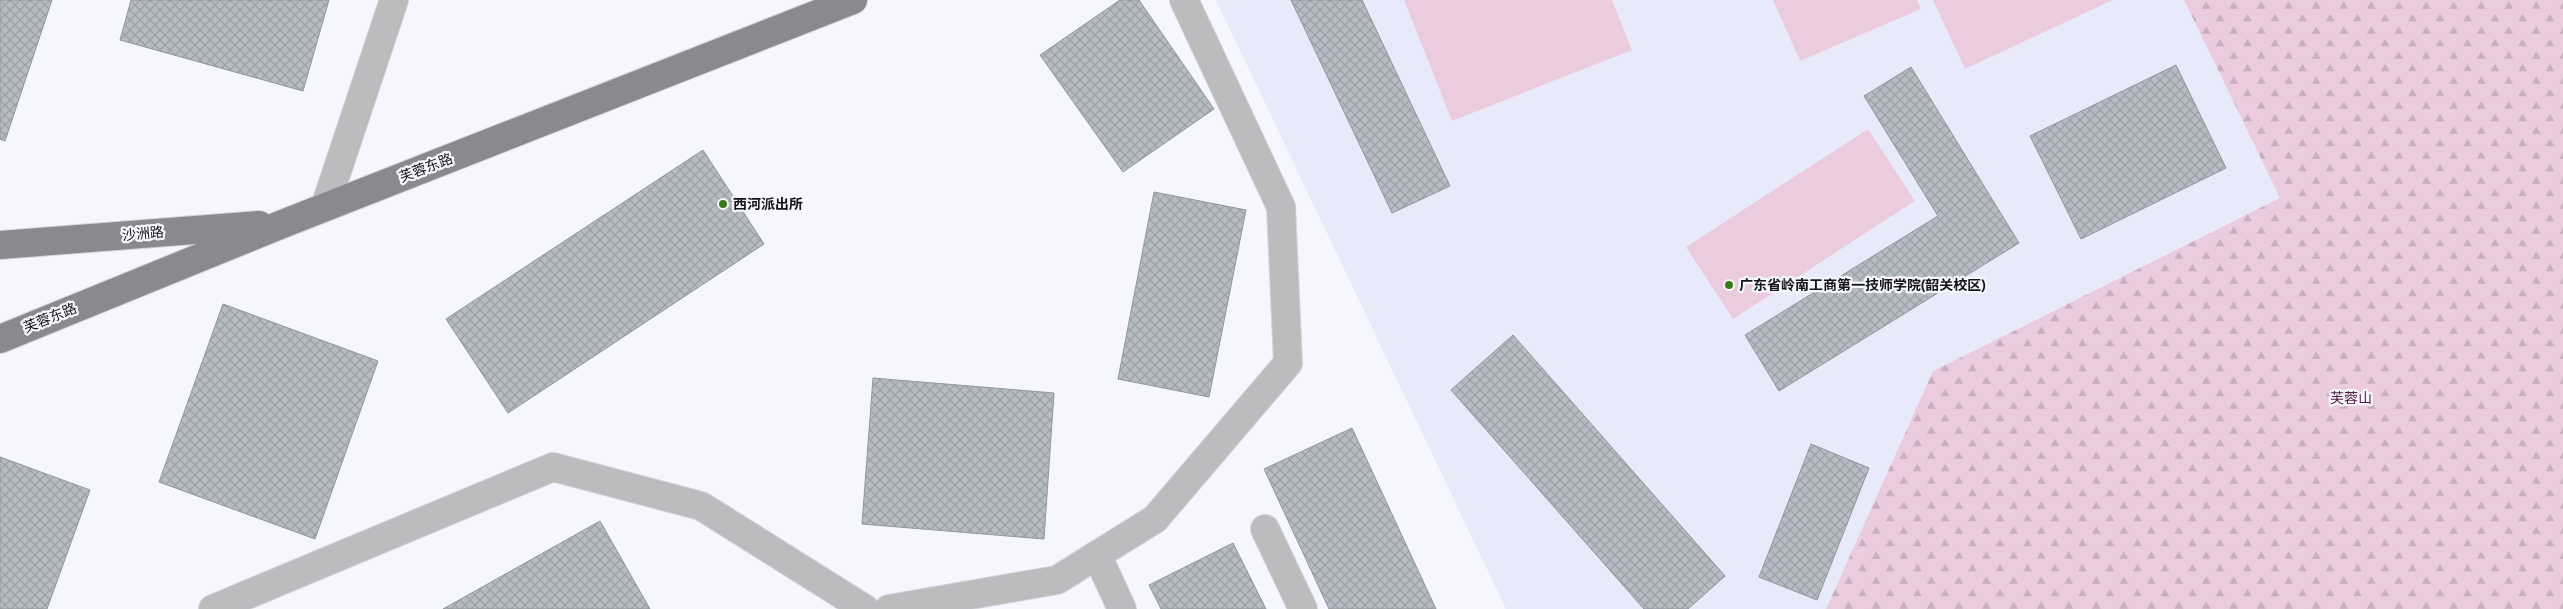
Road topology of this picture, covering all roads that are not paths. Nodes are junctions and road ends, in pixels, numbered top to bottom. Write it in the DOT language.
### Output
graph roads {
  1 [pos="394,0"];
  2 [pos="853,0"];
  3 [pos="1184,0"];
  4 [pos="325,207"];
  5 [pos="285,223"];
  6 [pos="0,245"];
  7 [pos="0,339"];
  8 [pos="1265,529"];
  9 [pos="1098,555"];
  10 [pos="213,609"];
  11 [pos="866,609"];
  12 [pos="888,609"];
  13 [pos="1122,609"];
  14 [pos="1303,609"];
  1 -- 4 [label="street"];
  2 -- 4 [label="main road, 芙蓉东路"];
  3 -- 9 [label="street"];
  4 -- 5 [label="main road, 芙蓉东路"];
  5 -- 6 [label="main road, 沙洲路"];
  5 -- 7 [label="main road, 芙蓉东路"];
  8 -- 14 [label="street"];
  9 -- 12 [label="street"];
  9 -- 13 [label="street"];
  10 -- 11 [label="street"];
}
